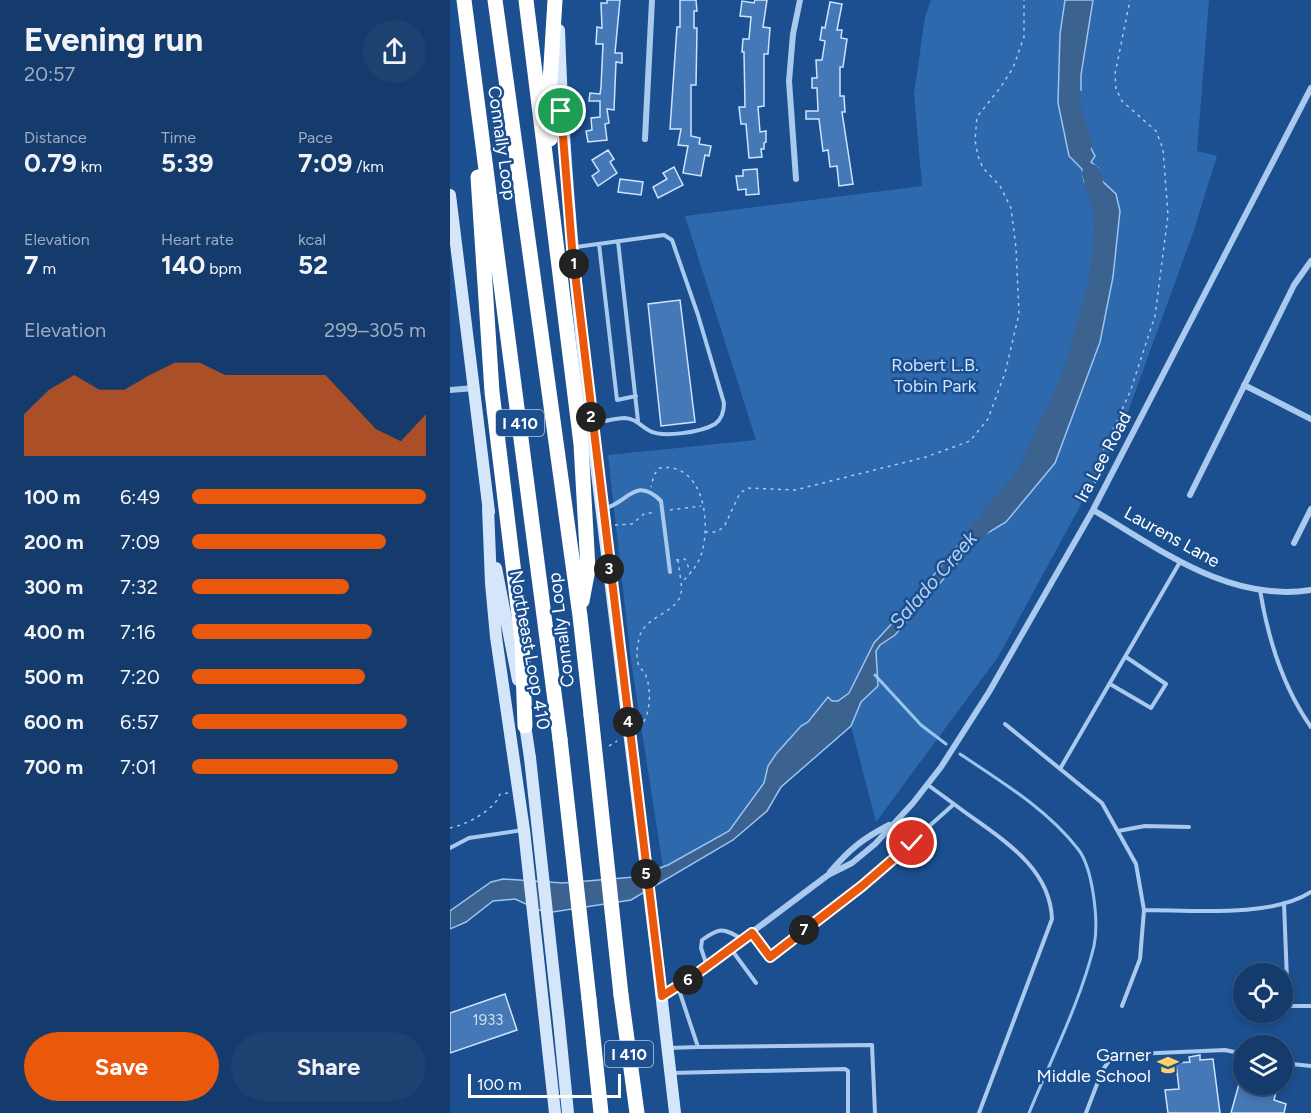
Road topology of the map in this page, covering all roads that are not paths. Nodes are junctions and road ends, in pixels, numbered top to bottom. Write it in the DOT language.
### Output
graph roads {
  1 [pos="464,0"];
  2 [pos="495,0"];
  3 [pos="526,0"];
  4 [pos="557,0"];
  5 [pos="652,0"];
  6 [pos="800,0"];
  7 [pos="1311,88"];
  8 [pos="477,108"];
  9 [pos="645,139"];
  10 [pos="796,179"];
  11 [pos="450,195"];
  12 [pos="618,242"];
  13 [pos="599,244"];
  14 [pos="555,247"];
  15 [pos="572,248"];
  16 [pos="1311,261"];
  17 [pos="1244,385"];
  18 [pos="475,388"];
  19 [pos="450,390"];
  20 [pos="636,396"];
  21 [pos="1311,419"];
  22 [pos="638,421"];
  23 [pos="592,423"];
  24 [pos="1190,495"];
  25 [pos="488,507"];
  26 [pos="602,509"];
  27 [pos="1311,509"];
  28 [pos="1093,510"];
  29 [pos="1294,543"];
  30 [pos="1180,561"];
  31 [pos="670,572"];
  32 [pos="1260,590"];
  33 [pos="1311,590"];
  34 [pos="580,616"];
  35 [pos="1126,657"];
  36 [pos="1110,684"];
  37 [pos="1005,724"];
  38 [pos="525,726"];
  39 [pos="1311,727"];
  40 [pos="1060,769"];
  41 [pos="928,784"];
  42 [pos="954,804"];
  43 [pos="892,823"];
  44 [pos="1189,827"];
  45 [pos="524,830"];
  46 [pos="1118,831"];
  47 [pos="450,848"];
  48 [pos="828,875"];
  49 [pos="1311,892"];
  50 [pos="1284,903"];
  51 [pos="1144,910"];
  52 [pos="752,933"];
  53 [pos="743,939"];
  54 [pos="731,949"];
  55 [pos="707,967"];
  56 [pos="756,983"];
  57 [pos="678,987"];
  58 [pos="662,996"];
  59 [pos="1122,1006"];
  60 [pos="1311,1006"];
  61 [pos="698,1047"];
  62 [pos="668,1048"];
  63 [pos="1233,1052"];
  64 [pos="1293,1064"];
  65 [pos="1311,1066"];
  66 [pos="671,1073"];
  67 [pos="555,1113"];
  68 [pos="568,1113"];
  69 [pos="601,1113"];
  70 [pos="637,1113"];
  71 [pos="675,1113"];
  72 [pos="848,1113"];
  73 [pos="875,1113"];
  74 [pos="979,1113"];
  75 [pos="1086,1113"];
  1 -- 8 [label="highway, Connally Loop / I 410"];
  2 -- 34 [label="highway, Connally Loop / I 410"];
  3 -- 14 [label="highway"];
  4 -- 14 [label="highway"];
  4 -- 15 [label="main road"];
  5 -- 9 [label="street"];
  6 -- 10 [label="street"];
  7 -- 28 [label="street, Ira Lee Road"];
  8 -- 38 [label="highway"];
  8 -- 69 [label="highway, Connally Loop / I 410, bridge"];
  11 -- 18 [label="main road, Northeast Loop 410"];
  12 -- 13 [label="lane"];
  12 -- 20 [label="lane"];
  12 -- 22 [label="lane"];
  13 -- 15 [label="lane"];
  13 -- 20 [label="lane"];
  14 -- 34 [label="highway"];
  15 -- 23 [label="main road"];
  16 -- 17 [label="street"];
  17 -- 21 [label="street"];
  17 -- 24 [label="street"];
  18 -- 19 [label="street"];
  18 -- 25 [label="main road, Northeast Loop 410"];
  20 -- 22 [label="lane"];
  22 -- 23 [label="lane"];
  23 -- 26 [label="main road"];
  25 -- 38 [label="main road, Northeast Loop 410"];
  25 -- 45 [label="main road"];
  26 -- 31 [label="lane"];
  26 -- 58 [label="main road, bridge"];
  27 -- 29 [label="street"];
  28 -- 30 [label="street, Laurens Lane"];
  28 -- 41 [label="street, Ira Lee Road"];
  30 -- 32 [label="street, Laurens Lane"];
  30 -- 35 [label="lane"];
  32 -- 33 [label="street, Laurens Lane"];
  32 -- 39 [label="lane"];
  34 -- 70 [label="highway, Connally Loop / I 410, bridge"];
  35 -- 36 [label="lane"];
  35 -- 36 [label="lane"];
  36 -- 40 [label="lane"];
  37 -- 40 [label="lane"];
  38 -- 68 [label="main road, Northeast Loop 410, bridge"];
  40 -- 46 [label="lane"];
  41 -- 42 [label="lane"];
  41 -- 43 [label="street, Ira Lee Road"];
  42 -- 52 [label="lane"];
  42 -- 74 [label="lane"];
  43 -- 48 [label="street, Ira Lee Road"];
  43 -- 48 [label="street, Ira Lee Road"];
  44 -- 46 [label="lane"];
  45 -- 47 [label="lane"];
  45 -- 67 [label="main road"];
  46 -- 51 [label="lane"];
  48 -- 52 [label="street, Ira Lee Road"];
  49 -- 50 [label="lane"];
  50 -- 51 [label="lane"];
  50 -- 60 [label="lane"];
  51 -- 59 [label="lane"];
  52 -- 53 [label="street, Ira Lee Road"];
  53 -- 54 [label="street, Ira Lee Road"];
  53 -- 55 [label="lane"];
  54 -- 55 [label="street, Ira Lee Road"];
  54 -- 56 [label="lane"];
  55 -- 57 [label="street, Ira Lee Road"];
  57 -- 58 [label="street, Ira Lee Road"];
  57 -- 61 [label="lane"];
  58 -- 62 [label="main road"];
  61 -- 62 [label="lane"];
  61 -- 73 [label="lane"];
  62 -- 66 [label="main road"];
  63 -- 75 [label="lane"];
  64 -- 65 [label="lane"];
  66 -- 71 [label="main road"];
  66 -- 72 [label="lane"];
}
